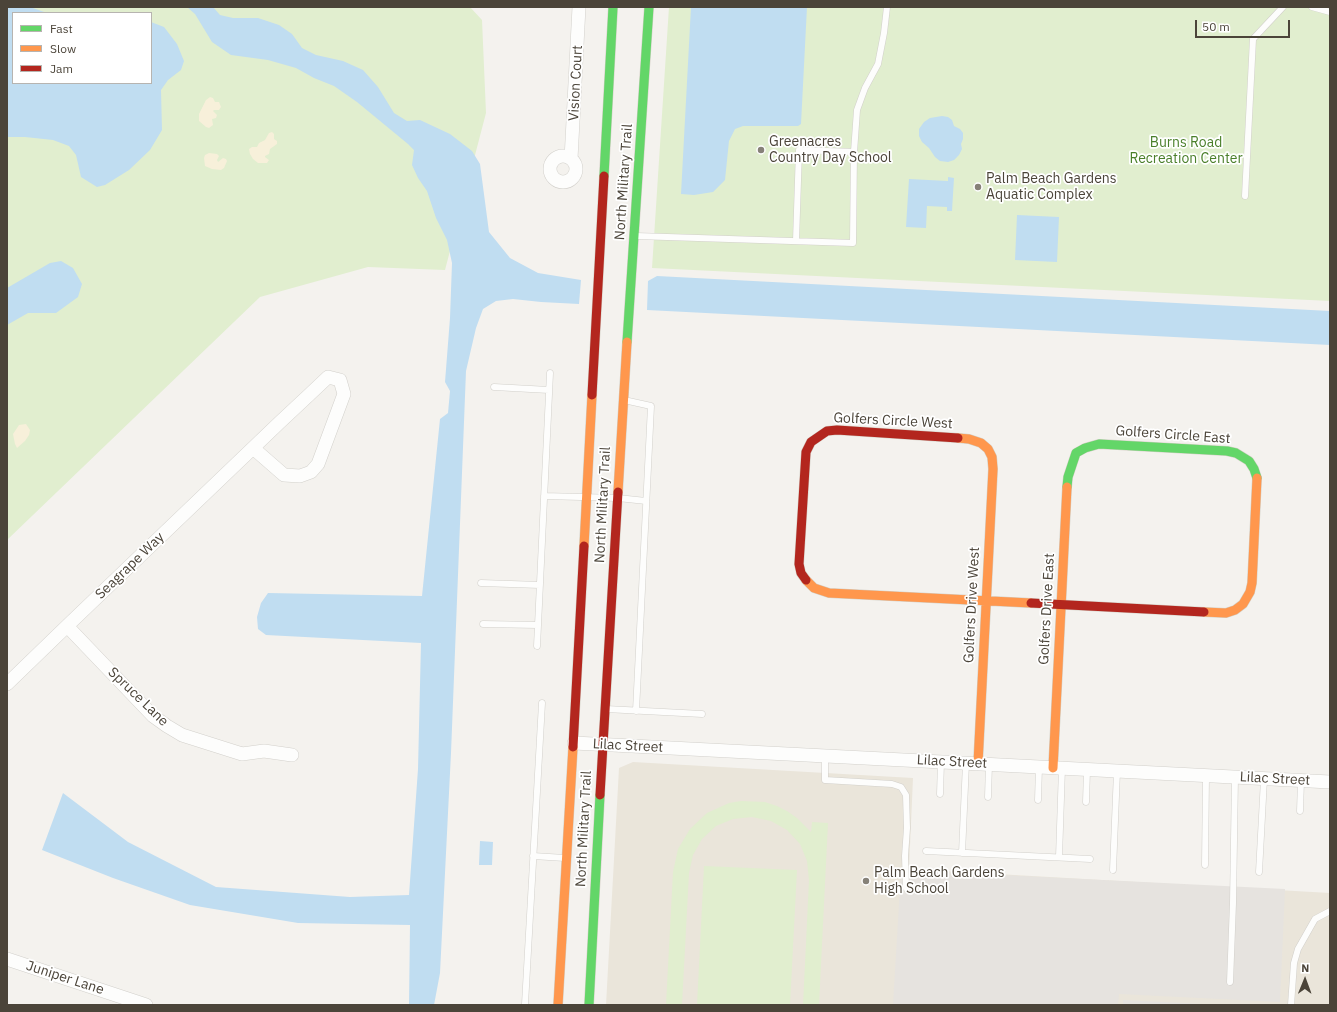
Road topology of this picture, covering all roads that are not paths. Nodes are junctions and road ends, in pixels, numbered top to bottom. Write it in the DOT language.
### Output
graph roads {
  1 [pos="579,7"];
  2 [pos="613,7"];
  3 [pos="649,7"];
  4 [pos="887,7"];
  5 [pos="1283,7"];
  6 [pos="1312,7"];
  7 [pos="1330,12"];
  8 [pos="854,152"];
  9 [pos="571,159"];
  10 [pos="1245,196"];
  11 [pos="634,236"];
  12 [pos="796,241"];
  13 [pos="550,373"];
  14 [pos="494,387"];
  15 [pos="549,390"];
  16 [pos="623,400"];
  17 [pos="253,448"];
  18 [pos="988,449"];
  19 [pos="1076,453"];
  20 [pos="544,496"];
  21 [pos="587,498"];
  22 [pos="618,498"];
  23 [pos="646,501"];
  24 [pos="481,582"];
  25 [pos="540,585"];
  26 [pos="986,601"];
  27 [pos="1061,605"];
  28 [pos="483,624"];
  29 [pos="538,625"];
  30 [pos="67,626"];
  31 [pos="537,646"];
  32 [pos="7,684"];
  33 [pos="542,703"];
  34 [pos="605,709"];
  35 [pos="636,711"];
  36 [pos="702,714"];
  37 [pos="574,744"];
  38 [pos="603,745"];
  39 [pos="292,755"];
  40 [pos="825,756"];
  41 [pos="941,762"];
  42 [pos="978,763"];
  43 [pos="1039,767"];
  44 [pos="1058,768"];
  45 [pos="1087,770"];
  46 [pos="1117,771"];
  47 [pos="1206,776"];
  48 [pos="1235,777"];
  49 [pos="1264,779"];
  50 [pos="1301,781"];
  51 [pos="1330,782"];
  52 [pos="940,794"];
  53 [pos="988,797"];
  54 [pos="1038,800"];
  55 [pos="1086,802"];
  56 [pos="1300,811"];
  57 [pos="926,851"];
  58 [pos="962,853"];
  59 [pos="533,856"];
  60 [pos="1059,857"];
  61 [pos="567,858"];
  62 [pos="1090,859"];
  63 [pos="1205,865"];
  64 [pos="1114,870"];
  65 [pos="1259,872"];
  66 [pos="906,888"];
  67 [pos="1330,911"];
  68 [pos="7,959"];
  69 [pos="1230,982"];
  70 [pos="525,1004"];
  71 [pos="146,1005"];
  72 [pos="558,1005"];
  73 [pos="589,1005"];
  74 [pos="1291,1005"];
  1 -- 9 [label="street, Vision Court"];
  2 -- 21 [label="main road, North Military Trail"];
  3 -- 11 [label="main road, North Military Trail"];
  4 -- 8 [label="lane"];
  5 -- 10 [label="lane"];
  6 -- 7 [label="lane"];
  8 -- 12 [label="lane"];
  8 -- 12 [label="lane"];
  11 -- 12 [label="lane"];
  11 -- 16 [label="main road, North Military Trail"];
  13 -- 15 [label="lane"];
  14 -- 15 [label="lane"];
  15 -- 20 [label="lane"];
  16 -- 22 [label="main road, North Military Trail"];
  16 -- 23 [label="lane"];
  17 -- 17 [label="street, Seagrape Way"];
  17 -- 30 [label="street, Seagrape Way"];
  18 -- 26 [label="main road, Golfers Drive West"];
  18 -- 26 [label="main road, Golfers Circle West"];
  19 -- 27 [label="main road, Golfers Drive East"];
  19 -- 27 [label="main road, Golfers Circle East"];
  20 -- 21 [label="lane"];
  20 -- 25 [label="lane"];
  21 -- 22 [label="lane"];
  21 -- 37 [label="main road, North Military Trail"];
  22 -- 23 [label="lane"];
  22 -- 34 [label="main road, North Military Trail"];
  23 -- 35 [label="lane"];
  24 -- 25 [label="lane"];
  25 -- 29 [label="lane"];
  26 -- 27 [label="main road, Golfers Circle West"];
  26 -- 42 [label="main road, Golfers Drive West"];
  27 -- 44 [label="main road, Golfers Drive East"];
  28 -- 29 [label="lane"];
  29 -- 31 [label="lane"];
  30 -- 32 [label="street, Seagrape Way"];
  30 -- 39 [label="street, Spruce Lane"];
  33 -- 59 [label="lane"];
  34 -- 35 [label="lane"];
  34 -- 38 [label="main road, North Military Trail"];
  35 -- 36 [label="lane"];
  37 -- 38 [label="street, Lilac Street"];
  37 -- 61 [label="main road, North Military Trail"];
  38 -- 40 [label="street, Lilac Street"];
  38 -- 73 [label="main road, North Military Trail"];
  40 -- 41 [label="street, Lilac Street"];
  40 -- 66 [label="lane"];
  41 -- 42 [label="street, Lilac Street"];
  41 -- 52 [label="lane"];
  42 -- 43 [label="street, Lilac Street"];
  42 -- 53 [label="lane"];
  42 -- 58 [label="lane"];
  43 -- 44 [label="street, Lilac Street"];
  43 -- 54 [label="lane"];
  44 -- 45 [label="street, Lilac Street"];
  44 -- 60 [label="lane"];
  45 -- 46 [label="street, Lilac Street"];
  45 -- 55 [label="lane"];
  46 -- 47 [label="street, Lilac Street"];
  46 -- 64 [label="lane"];
  47 -- 48 [label="street, Lilac Street"];
  47 -- 63 [label="lane"];
  48 -- 49 [label="street, Lilac Street"];
  48 -- 69 [label="lane"];
  49 -- 50 [label="street, Lilac Street"];
  49 -- 65 [label="lane"];
  50 -- 51 [label="street, Lilac Street"];
  50 -- 56 [label="lane"];
  57 -- 58 [label="lane"];
  58 -- 60 [label="lane"];
  59 -- 61 [label="lane"];
  59 -- 70 [label="lane"];
  60 -- 62 [label="lane"];
  61 -- 72 [label="main road, North Military Trail"];
  67 -- 74 [label="lane"];
  68 -- 71 [label="street, Juniper Lane"];
}
